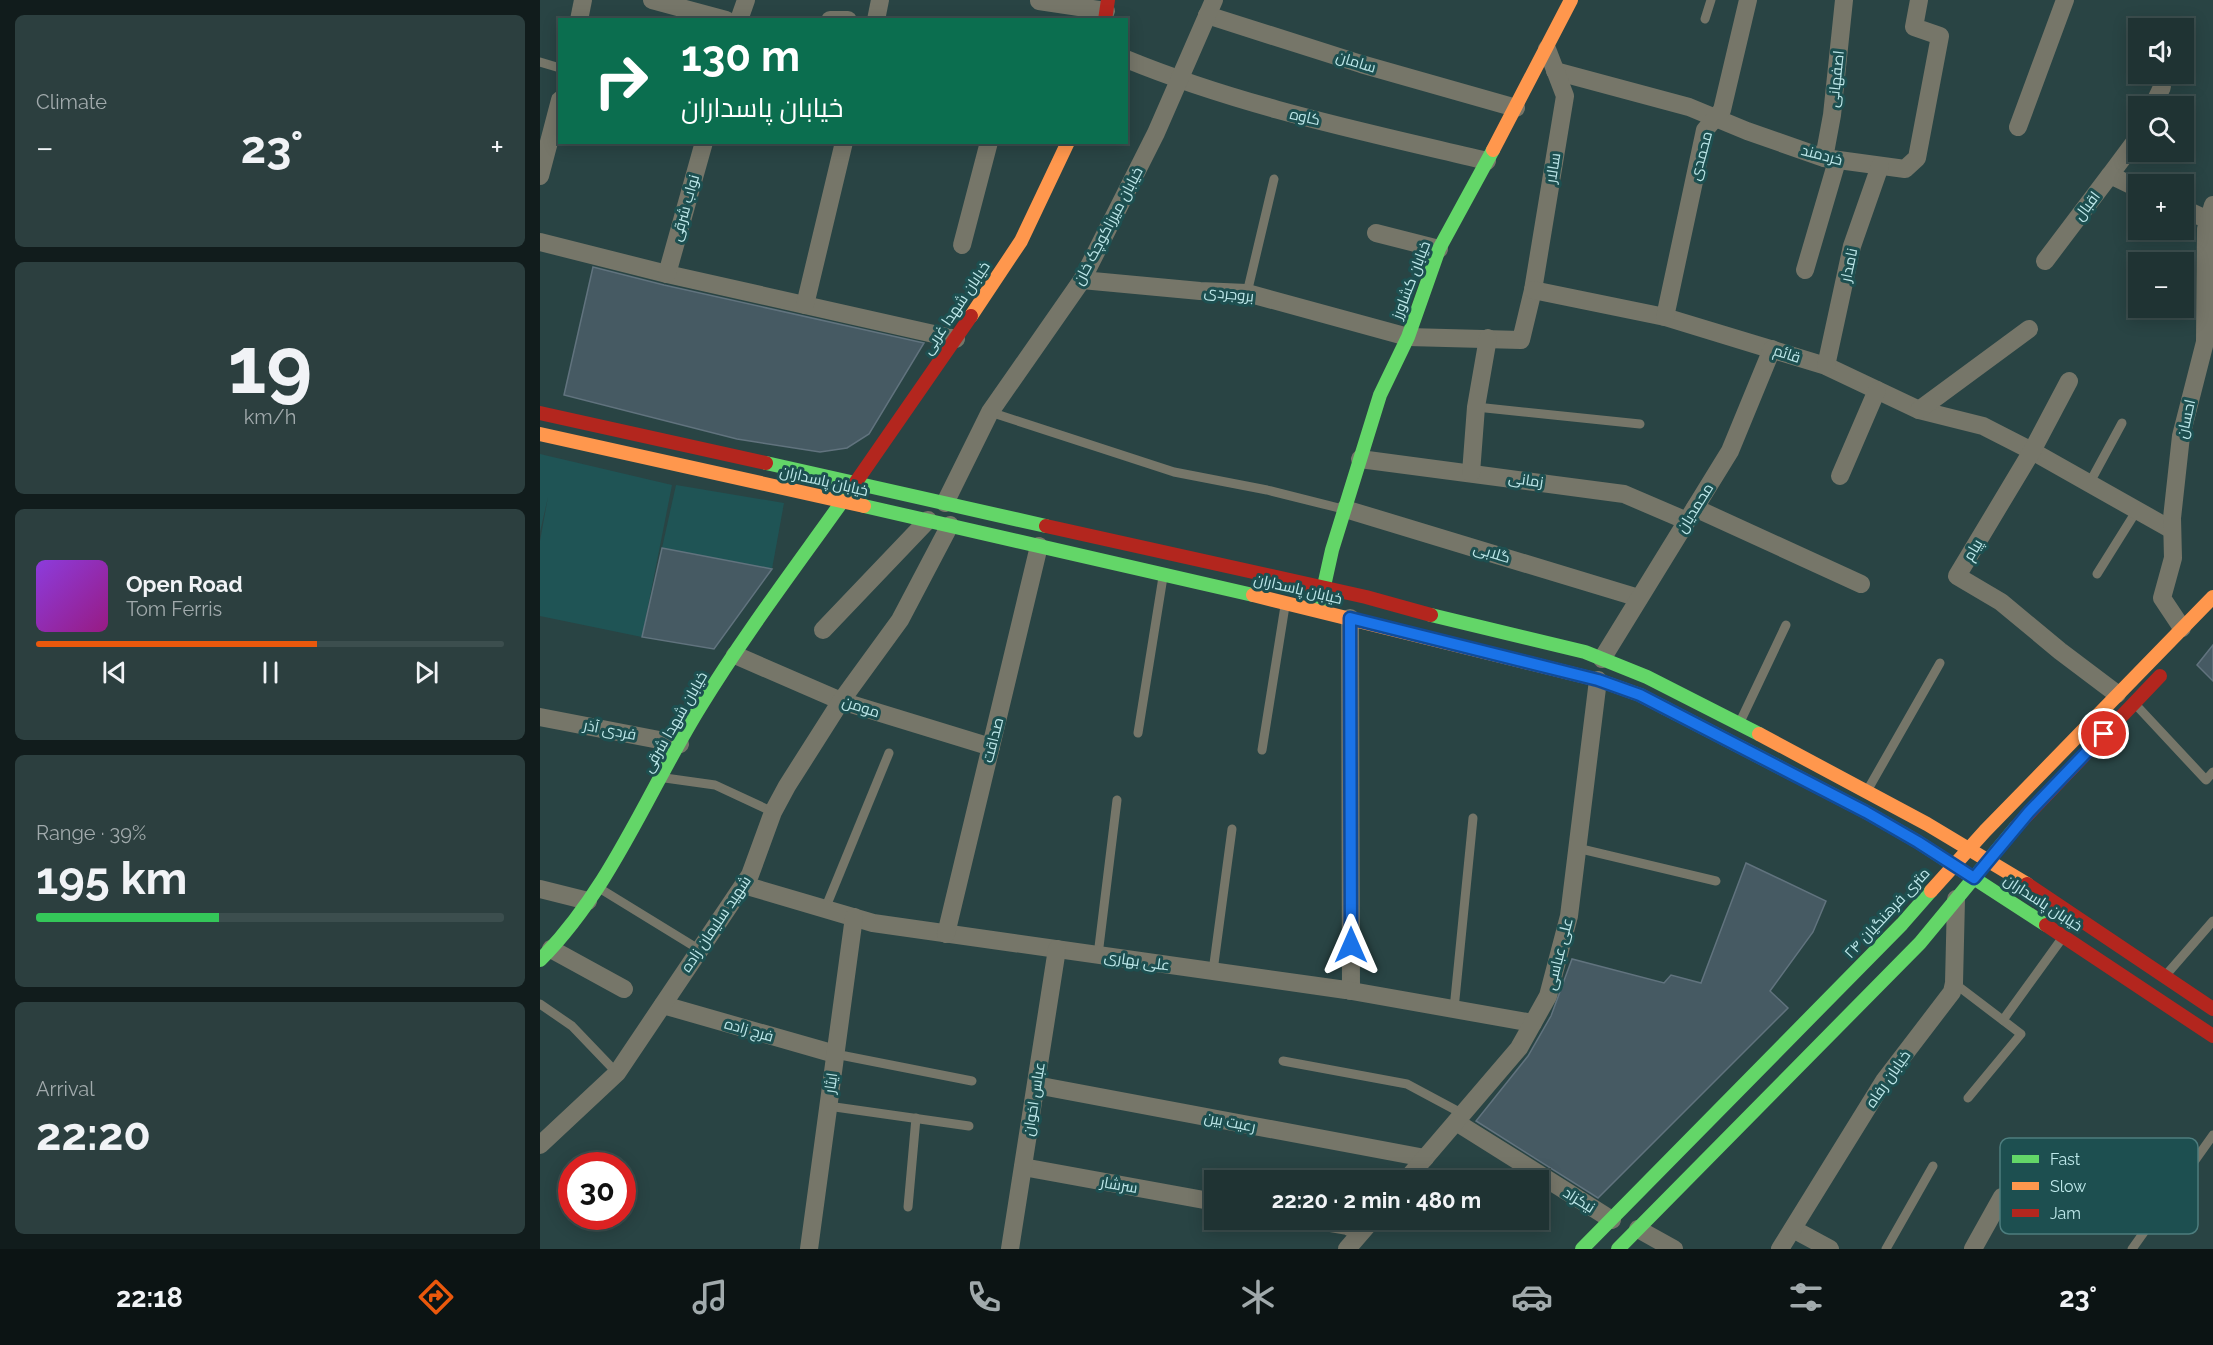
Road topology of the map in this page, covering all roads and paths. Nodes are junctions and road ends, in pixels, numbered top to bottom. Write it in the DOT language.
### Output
graph roads {
  1 [pos="583,0"];
  2 [pos="652,0"];
  3 [pos="746,0"];
  4 [pos="880,0"];
  5 [pos="1571,0"];
  6 [pos="1711,0"];
  7 [pos="1748,0"];
  8 [pos="1844,0"];
  9 [pos="1918,0"];
  10 [pos="2064,0"];
  11 [pos="1039,1"];
  12 [pos="1211,8"];
  13 [pos="1106,10"];
  14 [pos="579,18"];
  15 [pos="719,18"];
  16 [pos="740,18"];
  17 [pos="876,18"];
  18 [pos="1705,19"];
  19 [pos="1547,49"];
  20 [pos="1128,60"];
  21 [pos="540,62"];
  22 [pos="558,67"];
  23 [pos="1555,71"];
  24 [pos="1179,81"];
  25 [pos="2162,87"];
  26 [pos="2157,96"];
  27 [pos="1511,106"];
  28 [pos="558,108"];
  29 [pos="1715,118"];
  30 [pos="2018,127"];
  31 [pos="703,144"];
  32 [pos="844,144"];
  33 [pos="988,144"];
  34 [pos="1067,144"];
  35 [pos="2128,151"];
  36 [pos="1831,160"];
  37 [pos="1487,161"];
  38 [pos="1880,166"];
  39 [pos="540,176"];
  40 [pos="2110,176"];
  41 [pos="1274,179"];
  42 [pos="2128,184"];
  43 [pos="2194,210"];
  44 [pos="2211,212"];
  45 [pos="1376,234"];
  46 [pos="540,242"];
  47 [pos="962,245"];
  48 [pos="1439,249"];
  49 [pos="2045,261"];
  50 [pos="1805,270"];
  51 [pos="667,274"];
  52 [pos="1082,280"];
  53 [pos="1533,290"];
  54 [pos="1247,293"];
  55 [pos="805,305"];
  56 [pos="2209,307"];
  57 [pos="1665,317"];
  58 [pos="2029,329"];
  59 [pos="1408,337"];
  60 [pos="1488,338"];
  61 [pos="956,339"];
  62 [pos="1773,349"];
  63 [pos="2208,355"];
  64 [pos="1826,366"];
  65 [pos="2069,381"];
  66 [pos="1877,390"];
  67 [pos="1476,407"];
  68 [pos="1919,410"];
  69 [pos="990,412"];
  70 [pos="540,413"];
  71 [pos="2122,423"];
  72 [pos="1640,424"];
  73 [pos="540,434"];
  74 [pos="2032,451"];
  75 [pos="1360,459"];
  76 [pos="1472,473"];
  77 [pos="1840,476"];
  78 [pos="855,483"];
  79 [pos="2089,484"];
  80 [pos="843,502"];
  81 [pos="945,503"];
  82 [pos="1344,509"];
  83 [pos="2137,510"];
  84 [pos="1691,514"];
  85 [pos="928,520"];
  86 [pos="950,525"];
  87 [pos="2172,530"];
  88 [pos="1040,546"];
  89 [pos="2097,574"];
  90 [pos="1163,575"];
  91 [pos="1861,584"];
  92 [pos="1323,588"];
  93 [pos="2213,597"];
  94 [pos="1640,598"];
  95 [pos="1286,603"];
  96 [pos="1318,611"];
  97 [pos="1350,618"];
  98 [pos="1786,625"];
  99 [pos="2182,628"];
  100 [pos="823,630"];
  101 [pos="735,655"];
  102 [pos="1602,659"];
  103 [pos="2173,662"];
  104 [pos="1940,663"];
  105 [pos="1598,680"];
  106 [pos="2117,694"];
  107 [pos="842,701"];
  108 [pos="2134,703"];
  109 [pos="540,717"];
  110 [pos="1739,724"];
  111 [pos="1138,733"];
  112 [pos="680,744"];
  113 [pos="991,747"];
  114 [pos="1262,750"];
  115 [pos="889,753"];
  116 [pos="2213,772"];
  117 [pos="661,778"];
  118 [pos="1867,791"];
  119 [pos="1117,800"];
  120 [pos="773,812"];
  121 [pos="1473,818"];
  122 [pos="1232,829"];
  123 [pos="1577,848"];
  124 [pos="1969,849"];
  125 [pos="1989,862"];
  126 [pos="1954,865"];
  127 [pos="1974,878"];
  128 [pos="1716,881"];
  129 [pos="744,885"];
  130 [pos="540,889"];
  131 [pos="592,894"];
  132 [pos="1956,899"];
  133 [pos="825,909"];
  134 [pos="854,917"];
  135 [pos="2213,921"];
  136 [pos="946,934"];
  137 [pos="2064,936"];
  138 [pos="1057,949"];
  139 [pos="699,950"];
  140 [pos="545,954"];
  141 [pos="1098,955"];
  142 [pos="1213,971"];
  143 [pos="2164,976"];
  144 [pos="1954,983"];
  145 [pos="624,989"];
  146 [pos="1351,991"];
  147 [pos="540,1004"];
  148 [pos="663,1005"];
  149 [pos="1454,1009"];
  150 [pos="2213,1009"];
  151 [pos="2003,1020"];
  152 [pos="1533,1023"];
  153 [pos="2213,1036"];
  154 [pos="835,1054"];
  155 [pos="1283,1061"];
  156 [pos="617,1073"];
  157 [pos="972,1081"];
  158 [pos="1036,1085"];
  159 [pos="1968,1098"];
  160 [pos="828,1106"];
  161 [pos="916,1118"];
  162 [pos="1460,1118"];
  163 [pos="969,1126"];
  164 [pos="2213,1135"];
  165 [pos="540,1145"];
  166 [pos="2198,1156"];
  167 [pos="1425,1158"];
  168 [pos="1933,1166"];
  169 [pos="1023,1167"];
  170 [pos="1415,1170"];
  171 [pos="1204,1200"];
  172 [pos="2000,1201"];
  173 [pos="908,1207"];
  174 [pos="1611,1220"];
  175 [pos="1638,1229"];
  176 [pos="1793,1229"];
  177 [pos="1364,1230"];
  178 [pos="2143,1234"];
  179 [pos="809,1249"];
  180 [pos="1010,1249"];
  181 [pos="1347,1249"];
  182 [pos="1582,1249"];
  183 [pos="1618,1249"];
  184 [pos="1674,1249"];
  185 [pos="1780,1249"];
  186 [pos="1830,1249"];
  187 [pos="1886,1249"];
  188 [pos="1973,1249"];
  189 [pos="2132,1249"];
  1 -- 14 [label="street"];
  2 -- 15 [label="street"];
  3 -- 16 [label="street"];
  4 -- 17 [label="street"];
  5 -- 19 [label="main road, خیابان کشاورز"];
  6 -- 18 [label="lane"];
  7 -- 29 [label="street, محمدی"];
  8 -- 36 [label="street, اصفهانی"];
  9 -- 38 [label="street, خردمند"];
  10 -- 30 [label="street"];
  11 -- 13 [label="street"];
  12 -- 24 [label="street, خیابان میرزاکوچک خان"];
  12 -- 27 [label="street, سامان"];
  19 -- 23 [label="street, سالار"];
  19 -- 27 [label="main road, خیابان کشاورز"];
  20 -- 24 [label="street, کاوه"];
  21 -- 22 [label="lane"];
  23 -- 29 [label="street, خردمند"];
  23 -- 53 [label="street, سالار"];
  24 -- 37 [label="street, کاوه"];
  24 -- 52 [label="street, خیابان میرزاکوچک خان"];
  25 -- 26 [label="street"];
  27 -- 37 [label="main road, خیابان کشاورز"];
  28 -- 39 [label="street"];
  29 -- 36 [label="street, خردمند"];
  29 -- 57 [label="street, محمدی"];
  31 -- 51 [label="street, نواب شرقی"];
  32 -- 55 [label="street"];
  33 -- 47 [label="street"];
  34 -- 61 [label="main road, خیابان شهدا غربی"];
  35 -- 40 [label="street"];
  36 -- 38 [label="street, خردمند"];
  36 -- 50 [label="street, اصفهانی"];
  37 -- 48 [label="main road, خیابان کشاورز"];
  38 -- 64 [label="street, نامدار"];
  40 -- 42 [label="street, اقبال"];
  40 -- 49 [label="street, اقبال"];
  41 -- 54 [label="lane"];
  43 -- 44 [label="street"];
  44 -- 56 [label="street, احسان"];
  45 -- 48 [label="street"];
  46 -- 51 [label="street"];
  48 -- 59 [label="main road, خیابان کشاورز"];
  51 -- 55 [label="street"];
  52 -- 54 [label="street, بروجردی"];
  52 -- 69 [label="street, خیابان میرزاکوچک خان"];
  53 -- 57 [label="street, قائم"];
  53 -- 60 [label="street"];
  54 -- 59 [label="street, بروجردی"];
  55 -- 61 [label="street"];
  56 -- 63 [label="street, احسان"];
  57 -- 62 [label="street, قائم"];
  58 -- 68 [label="street"];
  59 -- 60 [label="street"];
  59 -- 75 [label="main road, خیابان کشاورز"];
  60 -- 67 [label="street"];
  61 -- 78 [label="main road, خیابان شهدا غربی"];
  62 -- 64 [label="street, قائم"];
  62 -- 84 [label="street, محمدیان"];
  63 -- 87 [label="street, احسان"];
  64 -- 66 [label="street, قائم"];
  65 -- 74 [label="street, پیام"];
  66 -- 68 [label="street, قائم"];
  66 -- 77 [label="street"];
  67 -- 72 [label="lane"];
  67 -- 76 [label="street"];
  68 -- 74 [label="street, قائم"];
  69 -- 81 [label="street, خیابان میرزاکوچک خان"];
  69 -- 82 [label="lane"];
  70 -- 78 [label="main road, خیابان پاسداران"];
  71 -- 79 [label="lane"];
  73 -- 80 [label="main road, خیابان پاسداران"];
  74 -- 79 [label="street, قائم"];
  74 -- 106 [label="street, پیام"];
  75 -- 76 [label="street, زمانی"];
  75 -- 82 [label="main road, خیابان کشاورز"];
  76 -- 84 [label="street, زمانی"];
  78 -- 80 [label="main road, خیابان شهدا غربی"];
  78 -- 81 [label="main road, خیابان پاسداران"];
  79 -- 83 [label="street, قائم"];
  80 -- 85 [label="main road, خیابان پاسداران"];
  80 -- 101 [label="main road, خیابان شهدا شرقی"];
  81 -- 92 [label="main road, خیابان پاسداران"];
  82 -- 92 [label="main road, خیابان کشاورز"];
  82 -- 94 [label="street, گلابی"];
  83 -- 87 [label="street, قائم"];
  83 -- 89 [label="lane"];
  84 -- 91 [label="street, زمانی"];
  84 -- 94 [label="street, محمدیان"];
  85 -- 86 [label="main road, خیابان پاسداران"];
  85 -- 100 [label="street"];
  86 -- 88 [label="main road, خیابان پاسداران"];
  86 -- 107 [label="street, شهید سلیمان زاده"];
  87 -- 99 [label="street, احسان"];
  88 -- 90 [label="main road, خیابان پاسداران"];
  88 -- 113 [label="street, صداقت"];
  90 -- 95 [label="main road, خیابان پاسداران"];
  90 -- 111 [label="lane"];
  92 -- 96 [label="main road, خیابان کشاورز"];
  92 -- 102 [label="main road, خیابان پاسداران"];
  93 -- 99 [label="main road, ۲۴ متری فرهنگیان"];
  94 -- 102 [label="street, محمدیان"];
  95 -- 96 [label="main road, خیابان پاسداران"];
  95 -- 114 [label="lane"];
  96 -- 97 [label="main road, خیابان پاسداران"];
  97 -- 105 [label="main road, خیابان پاسداران"];
  97 -- 146 [label="street"];
  98 -- 110 [label="lane"];
  99 -- 106 [label="main road, ۲۴ متری فرهنگیان"];
  101 -- 107 [label="street, مومن"];
  101 -- 112 [label="main road, خیابان شهدا شرقی"];
  102 -- 110 [label="main road, خیابان پاسداران"];
  103 -- 108 [label="main road"];
  104 -- 118 [label="lane"];
  105 -- 123 [label="street, علی عباسی"];
  105 -- 126 [label="main road, خیابان پاسداران"];
  106 -- 124 [label="main road, ۲۴ متری فرهنگیان"];
  107 -- 113 [label="street, مومن"];
  107 -- 120 [label="street, شهید سلیمان زاده"];
  108 -- 116 [label="lane"];
  108 -- 125 [label="main road"];
  109 -- 112 [label="street, فردی آذر"];
  110 -- 118 [label="main road, خیابان پاسداران"];
  112 -- 117 [label="main road, خیابان شهدا شرقی"];
  113 -- 136 [label="street, صداقت"];
  115 -- 133 [label="lane"];
  117 -- 120 [label="lane"];
  117 -- 131 [label="main road, خیابان شهدا شرقی"];
  118 -- 124 [label="main road, خیابان پاسداران"];
  119 -- 141 [label="lane"];
  120 -- 129 [label="street, شهید سلیمان زاده"];
  121 -- 149 [label="lane"];
  122 -- 142 [label="lane"];
  123 -- 128 [label="lane"];
  123 -- 152 [label="street, علی عباسی"];
  124 -- 125 [label="main road, خیابان پاسداران"];
  124 -- 126 [label="main road, ۲۴ متری فرهنگیان"];
  125 -- 127 [label="main road"];
  125 -- 143 [label="main road, خیابان پاسداران"];
  126 -- 127 [label="main road, خیابان پاسداران"];
  126 -- 174 [label="main road, ۲۴ متری فرهنگیان"];
  127 -- 132 [label="main road"];
  127 -- 137 [label="main road, خیابان پاسداران"];
  129 -- 133 [label="street, علی بهاری"];
  129 -- 139 [label="street, شهید سلیمان زاده"];
  130 -- 131 [label="street"];
  131 -- 139 [label="lane"];
  131 -- 140 [label="main road, خیابان شهدا شرقی"];
  132 -- 144 [label="street, خیابان رفاه"];
  132 -- 175 [label="main road"];
  133 -- 134 [label="street, علی بهاری"];
  134 -- 136 [label="street, علی بهاری"];
  134 -- 154 [label="street, ایثار"];
  135 -- 143 [label="lane"];
  136 -- 138 [label="street, علی بهاری"];
  137 -- 151 [label="lane"];
  137 -- 153 [label="main road, خیابان پاسداران"];
  138 -- 141 [label="street, علی بهاری"];
  138 -- 158 [label="street, عباس اخوان"];
  139 -- 148 [label="street, شهید سلیمان زاده"];
  140 -- 145 [label="street"];
  141 -- 142 [label="street, علی بهاری"];
  142 -- 146 [label="street, علی بهاری"];
  143 -- 150 [label="main road, خیابان پاسداران"];
  144 -- 151 [label="lane"];
  144 -- 176 [label="street, خیابان رفاه"];
  146 -- 149 [label="street, علی بهاری"];
  147 -- 156 [label="lane"];
  148 -- 154 [label="street, فرج زاده"];
  148 -- 156 [label="street, شهید سلیمان زاده"];
  149 -- 152 [label="street, علی بهاری"];
  151 -- 159 [label="lane"];
  152 -- 162 [label="street, علی عباسی"];
  154 -- 157 [label="lane"];
  154 -- 160 [label="street, ایثار"];
  155 -- 162 [label="lane"];
  156 -- 165 [label="street, شهید سلیمان زاده"];
  158 -- 167 [label="street, رعیت بین"];
  158 -- 169 [label="street, عباس اخوان"];
  160 -- 161 [label="lane"];
  160 -- 179 [label="street, ایثار"];
  161 -- 163 [label="lane"];
  161 -- 173 [label="lane"];
  162 -- 167 [label="street, علی عباسی"];
  162 -- 174 [label="street, نیکزاد"];
  164 -- 166 [label="lane"];
  167 -- 170 [label="street, علی عباسی"];
  168 -- 187 [label="lane"];
  169 -- 171 [label="street, سرشار"];
  169 -- 180 [label="street, عباس اخوان"];
  172 -- 188 [label="street"];
  174 -- 182 [label="main road, ۲۴ متری فرهنگیان"];
  175 -- 183 [label="main road"];
  175 -- 184 [label="street"];
  176 -- 185 [label="street, خیابان رفاه"];
  176 -- 186 [label="street"];
  177 -- 181 [label="street"];
  178 -- 189 [label="lane"];
}
